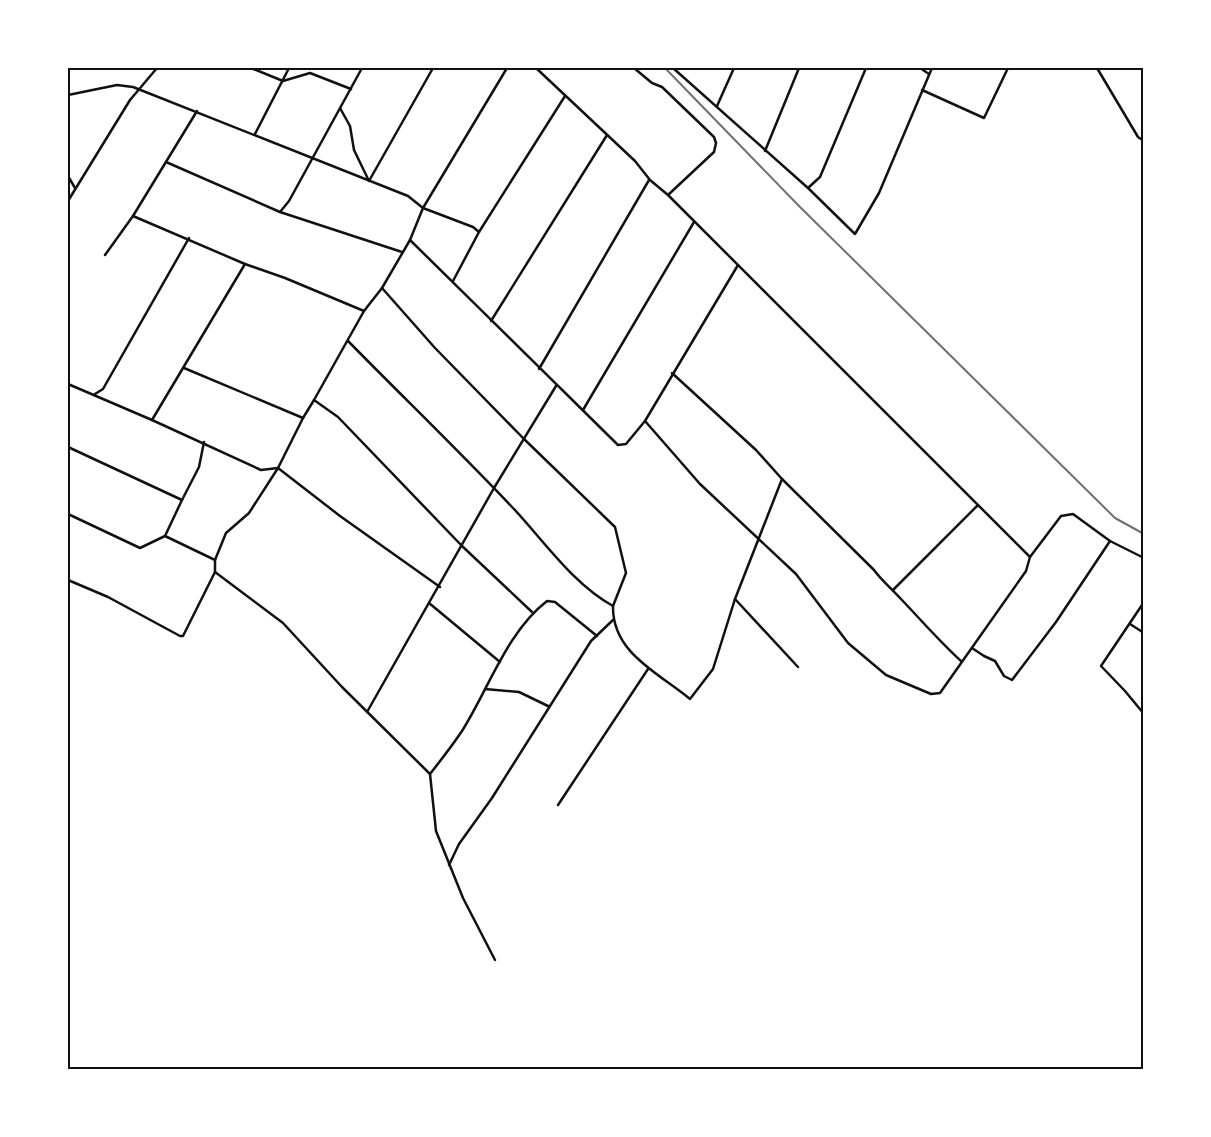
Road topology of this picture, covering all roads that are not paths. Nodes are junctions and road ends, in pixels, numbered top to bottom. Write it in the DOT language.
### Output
graph roads {
  1 [pos="157,68"];
  2 [pos="251,68"];
  3 [pos="290,68"];
  4 [pos="362,68"];
  5 [pos="433,68"];
  6 [pos="507,68"];
  7 [pos="536,68"];
  8 [pos="634,68"];
  9 [pos="673,68"];
  10 [pos="734,68"];
  11 [pos="799,68"];
  12 [pos="866,68"];
  13 [pos="920,68"];
  14 [pos="932,68"];
  15 [pos="1008,68"];
  16 [pos="1097,68"];
  17 [pos="929,74"];
  18 [pos="283,81"];
  19 [pos="352,89"];
  20 [pos="140,90"];
  21 [pos="922,90"];
  22 [pos="68,94"];
  23 [pos="565,96"];
  24 [pos="717,106"];
  25 [pos="340,108"];
  26 [pos="197,111"];
  27 [pos="255,134"];
  28 [pos="607,135"];
  29 [pos="1144,141"];
  30 [pos="765,151"];
  31 [pos="312,157"];
  32 [pos="166,162"];
  33 [pos="68,176"];
  34 [pos="650,180"];
  35 [pos="369,181"];
  36 [pos="76,188"];
  37 [pos="808,188"];
  38 [pos="668,194"];
  39 [pos="68,201"];
  40 [pos="423,208"];
  41 [pos="280,212"];
  42 [pos="133,216"];
  43 [pos="694,222"];
  44 [pos="479,232"];
  45 [pos="189,238"];
  46 [pos="410,240"];
  47 [pos="402,252"];
  48 [pos="105,255"];
  49 [pos="245,264"];
  50 [pos="738,265"];
  51 [pos="452,282"];
  52 [pos="382,288"];
  53 [pos="364,311"];
  54 [pos="492,321"];
  55 [pos="348,341"];
  56 [pos="184,368"];
  57 [pos="539,369"];
  58 [pos="672,373"];
  59 [pos="68,384"];
  60 [pos="556,386"];
  61 [pos="95,394"];
  62 [pos="314,400"];
  63 [pos="583,410"];
  64 [pos="303,418"];
  65 [pos="152,420"];
  66 [pos="645,421"];
  67 [pos="524,440"];
  68 [pos="204,442"];
  69 [pos="68,447"];
  70 [pos="278,468"];
  71 [pos="782,479"];
  72 [pos="494,488"];
  73 [pos="182,500"];
  74 [pos="978,504"];
  75 [pos="68,514"];
  76 [pos="165,536"];
  77 [pos="759,538"];
  78 [pos="1110,541"];
  79 [pos="462,546"];
  80 [pos="1030,557"];
  81 [pos="1144,558"];
  82 [pos="215,560"];
  83 [pos="215,572"];
  84 [pos="68,580"];
  85 [pos="440,587"];
  86 [pos="893,590"];
  87 [pos="735,600"];
  88 [pos="1144,602"];
  89 [pos="429,603"];
  90 [pos="613,606"];
  91 [pos="532,612"];
  92 [pos="612,620"];
  93 [pos="1130,624"];
  94 [pos="1144,633"];
  95 [pos="597,636"];
  96 [pos="972,648"];
  97 [pos="961,661"];
  98 [pos="500,662"];
  99 [pos="798,666"];
  100 [pos="648,669"];
  101 [pos="485,689"];
  102 [pos="548,706"];
  103 [pos="367,712"];
  104 [pos="1144,714"];
  105 [pos="430,774"];
  106 [pos="558,805"];
  107 [pos="449,865"];
  108 [pos="495,960"];
  1 -- 20 [label="street"];
  2 -- 18 [label="street"];
  3 -- 18 [label="street"];
  4 -- 19 [label="street"];
  5 -- 35 [label="street"];
  6 -- 40 [label="street"];
  7 -- 23 [label="street"];
  8 -- 38 [label="street"];
  9 -- 24 [label="street"];
  10 -- 24 [label="street"];
  11 -- 30 [label="street"];
  12 -- 37 [label="street"];
  13 -- 17 [label="street"];
  14 -- 17 [label="street"];
  15 -- 21 [label="street"];
  16 -- 29 [label="street"];
  17 -- 21 [label="street"];
  18 -- 19 [label="street"];
  18 -- 27 [label="street"];
  19 -- 25 [label="street"];
  20 -- 22 [label="street"];
  20 -- 26 [label="street"];
  20 -- 36 [label="street"];
  21 -- 37 [label="street"];
  23 -- 28 [label="street"];
  23 -- 44 [label="street"];
  24 -- 30 [label="street"];
  25 -- 31 [label="street"];
  25 -- 35 [label="street"];
  26 -- 27 [label="street"];
  26 -- 32 [label="street"];
  27 -- 31 [label="street"];
  28 -- 34 [label="street"];
  28 -- 54 [label="street"];
  30 -- 37 [label="street"];
  31 -- 35 [label="street"];
  31 -- 41 [label="street"];
  32 -- 41 [label="street"];
  32 -- 42 [label="street"];
  33 -- 36 [label="street"];
  34 -- 38 [label="street"];
  34 -- 57 [label="street"];
  35 -- 40 [label="street"];
  36 -- 39 [label="street"];
  38 -- 43 [label="street"];
  40 -- 44 [label="street"];
  40 -- 46 [label="street"];
  41 -- 47 [label="street"];
  42 -- 45 [label="street"];
  42 -- 48 [label="street"];
  43 -- 50 [label="street"];
  43 -- 63 [label="street"];
  44 -- 51 [label="street"];
  45 -- 49 [label="street"];
  45 -- 61 [label="street"];
  46 -- 47 [label="street"];
  46 -- 51 [label="street"];
  47 -- 52 [label="street"];
  49 -- 53 [label="street"];
  49 -- 56 [label="street"];
  50 -- 58 [label="street"];
  50 -- 74 [label="street"];
  51 -- 54 [label="street"];
  52 -- 53 [label="street"];
  52 -- 67 [label="street"];
  53 -- 55 [label="street"];
  54 -- 57 [label="street"];
  55 -- 62 [label="street"];
  55 -- 72 [label="street"];
  56 -- 64 [label="street"];
  56 -- 65 [label="street"];
  57 -- 60 [label="street"];
  58 -- 66 [label="street"];
  58 -- 71 [label="street"];
  59 -- 61 [label="street"];
  60 -- 63 [label="street"];
  60 -- 67 [label="street"];
  61 -- 65 [label="street"];
  62 -- 64 [label="street"];
  62 -- 79 [label="street"];
  63 -- 66 [label="street"];
  64 -- 70 [label="street"];
  65 -- 68 [label="street"];
  66 -- 77 [label="street"];
  67 -- 72 [label="street"];
  67 -- 90 [label="street"];
  68 -- 70 [label="street"];
  68 -- 73 [label="street"];
  69 -- 73 [label="street"];
  70 -- 82 [label="street"];
  70 -- 85 [label="street"];
  71 -- 77 [label="street"];
  71 -- 86 [label="street"];
  72 -- 79 [label="street"];
  72 -- 90 [label="street"];
  73 -- 76 [label="street"];
  74 -- 80 [label="street"];
  74 -- 86 [label="street"];
  75 -- 76 [label="street"];
  76 -- 82 [label="street"];
  77 -- 87 [label="street"];
  77 -- 97 [label="street"];
  78 -- 80 [label="street"];
  78 -- 81 [label="street"];
  78 -- 96 [label="street"];
  79 -- 85 [label="street"];
  79 -- 91 [label="street"];
  80 -- 96 [label="street"];
  82 -- 83 [label="street"];
  83 -- 84 [label="street"];
  83 -- 103 [label="street"];
  85 -- 89 [label="street"];
  86 -- 97 [label="street"];
  87 -- 99 [label="street"];
  87 -- 100 [label="street"];
  88 -- 93 [label="street"];
  89 -- 98 [label="street"];
  89 -- 103 [label="street"];
  90 -- 92 [label="street"];
  91 -- 95 [label="street"];
  91 -- 98 [label="street"];
  92 -- 95 [label="street"];
  92 -- 100 [label="street"];
  93 -- 94 [label="street"];
  93 -- 104 [label="street"];
  95 -- 102 [label="street"];
  96 -- 97 [label="street"];
  98 -- 101 [label="street"];
  100 -- 106 [label="street"];
  101 -- 102 [label="street"];
  101 -- 105 [label="street"];
  102 -- 107 [label="street"];
  103 -- 105 [label="street"];
  105 -- 107 [label="street"];
  107 -- 108 [label="street"];
}
